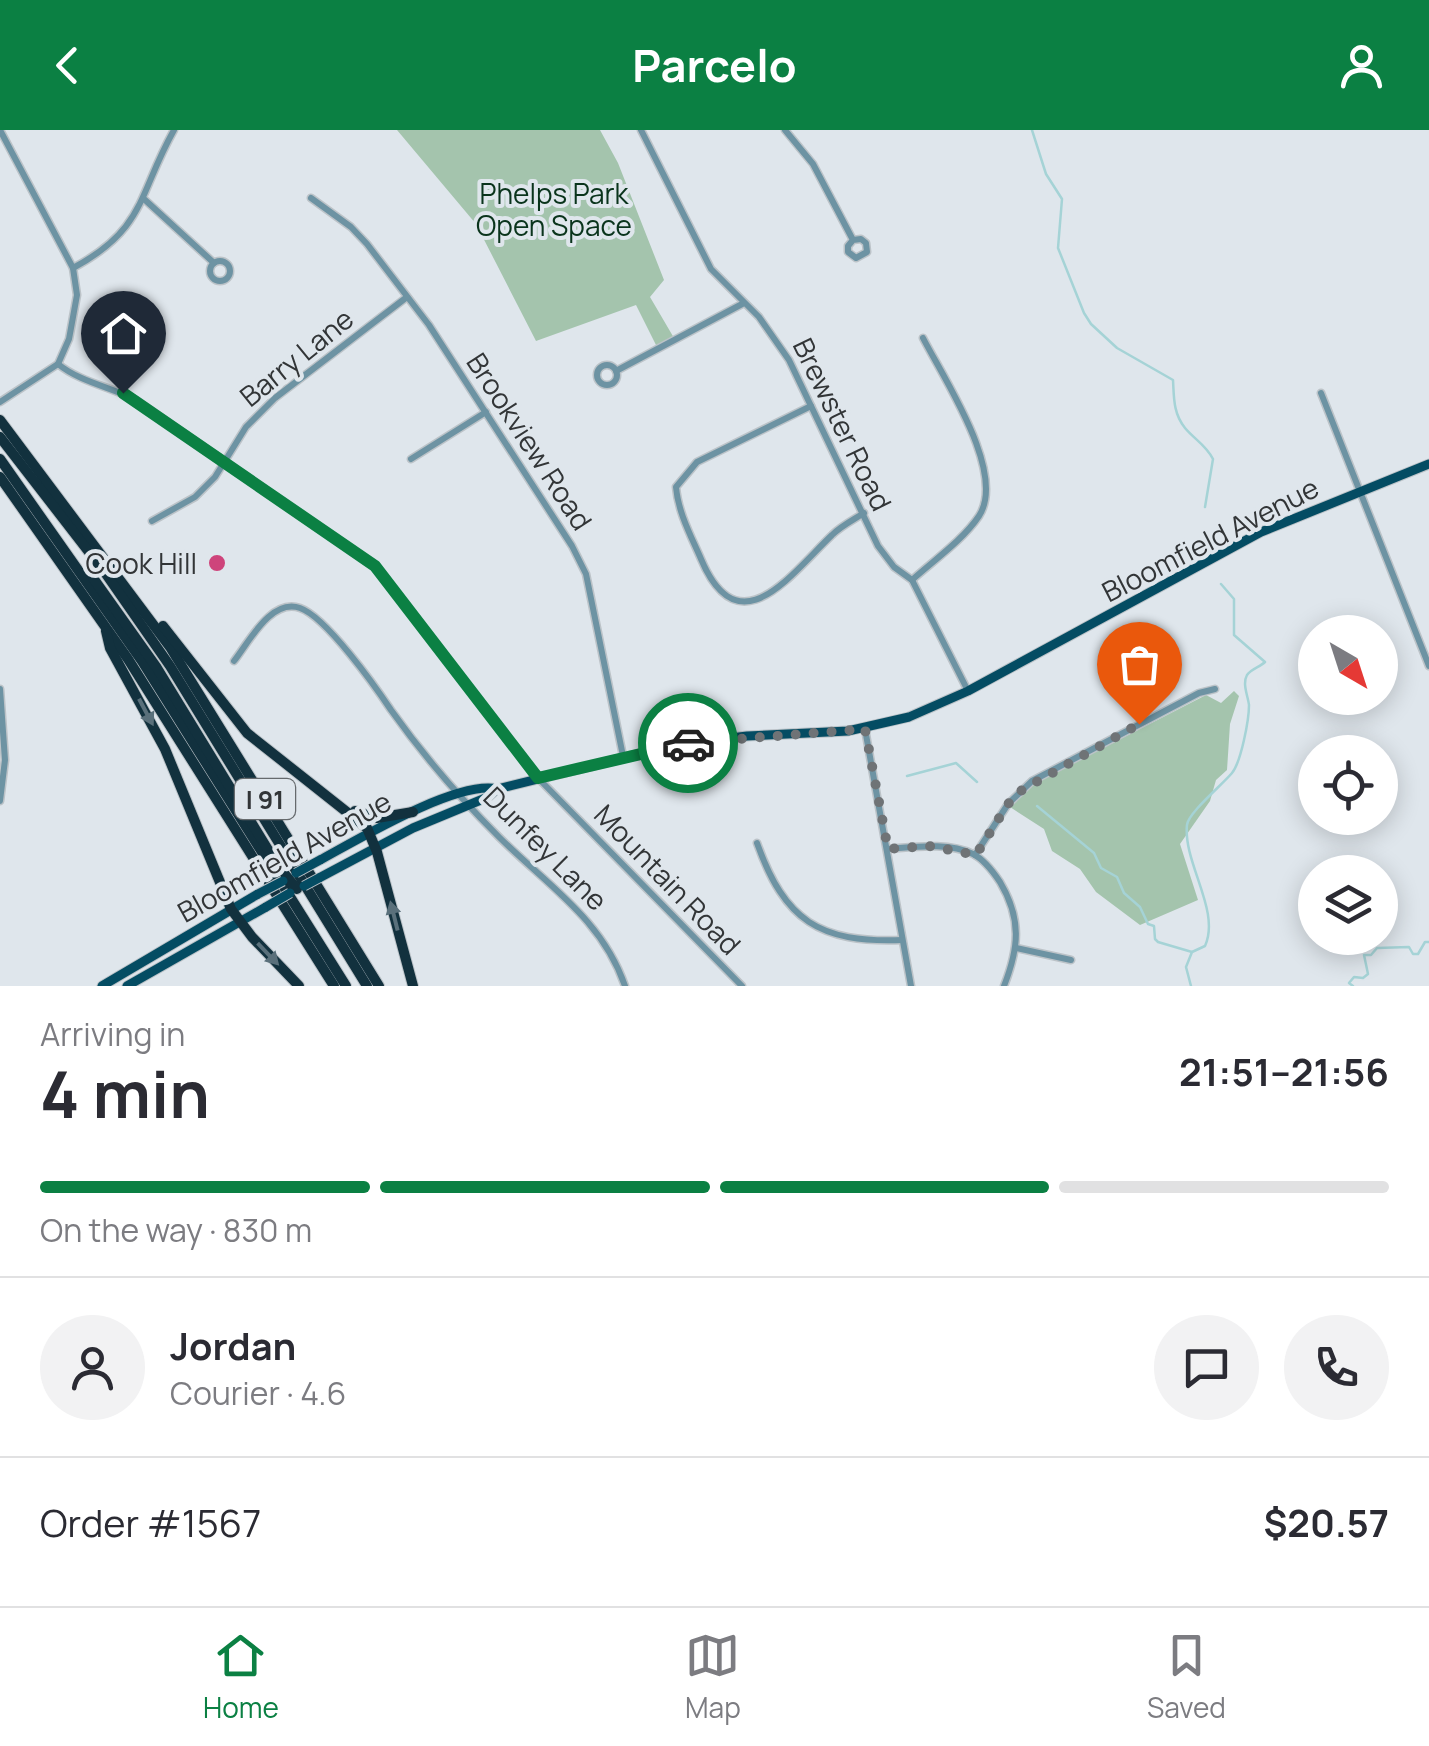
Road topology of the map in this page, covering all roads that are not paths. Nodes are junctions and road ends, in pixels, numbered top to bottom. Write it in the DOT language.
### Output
graph roads {
  1 [pos="0,130"];
  2 [pos="174,130"];
  3 [pos="642,130"];
  4 [pos="785,130"];
  5 [pos="311,198"];
  6 [pos="144,199"];
  7 [pos="853,240"];
  8 [pos="214,263"];
  9 [pos="73,268"];
  10 [pos="407,297"];
  11 [pos="744,303"];
  12 [pos="924,338"];
  13 [pos="58,364"];
  14 [pos="616,371"];
  15 [pos="1321,393"];
  16 [pos="0,402"];
  17 [pos="811,406"];
  18 [pos="486,412"];
  19 [pos="0,420"];
  20 [pos="0,437"];
  21 [pos="411,459"];
  22 [pos="0,460"];
  23 [pos="224,460"];
  24 [pos="1429,464"];
  25 [pos="0,477"];
  26 [pos="1359,491"];
  27 [pos="32,504"];
  28 [pos="55,509"];
  29 [pos="864,514"];
  30 [pos="152,522"];
  31 [pos="912,580"];
  32 [pos="147,614"];
  33 [pos="105,625"];
  34 [pos="234,661"];
  35 [pos="1429,666"];
  36 [pos="0,689"];
  37 [pos="1216,689"];
  38 [pos="968,691"];
  39 [pos="865,729"];
  40 [pos="623,756"];
  41 [pos="538,778"];
  42 [pos="497,789"];
  43 [pos="462,794"];
  44 [pos="0,801"];
  45 [pos="470,804"];
  46 [pos="344,808"];
  47 [pos="413,812"];
  48 [pos="419,825"];
  49 [pos="370,833"];
  50 [pos="757,843"];
  51 [pos="376,846"];
  52 [pos="888,849"];
  53 [pos="976,855"];
  54 [pos="289,877"];
  55 [pos="297,890"];
  56 [pos="232,909"];
  57 [pos="239,922"];
  58 [pos="186,935"];
  59 [pos="902,940"];
  60 [pos="194,948"];
  61 [pos="1016,948"];
  62 [pos="1072,960"];
  63 [pos="132,967"];
  64 [pos="139,979"];
  65 [pos="102,986"];
  66 [pos="127,986"];
  67 [pos="298,986"];
  68 [pos="334,986"];
  69 [pos="346,986"];
  70 [pos="367,986"];
  71 [pos="379,986"];
  72 [pos="413,986"];
  73 [pos="624,986"];
  74 [pos="742,986"];
  75 [pos="911,986"];
  76 [pos="1004,986"];
  1 -- 9 [label="street"];
  2 -- 6 [label="street"];
  3 -- 11 [label="street, Brewster Road"];
  4 -- 7 [label="street"];
  5 -- 10 [label="street, Brookview Road"];
  6 -- 8 [label="street"];
  6 -- 9 [label="street"];
  9 -- 13 [label="street"];
  10 -- 18 [label="street, Brookview Road"];
  10 -- 23 [label="street, Barry Lane"];
  11 -- 14 [label="street"];
  11 -- 17 [label="street, Brewster Road"];
  12 -- 31 [label="street"];
  13 -- 16 [label="street"];
  13 -- 23 [label="street, Mountain Road"];
  15 -- 26 [label="street"];
  17 -- 29 [label="street, Brewster Road"];
  17 -- 29 [label="street"];
  18 -- 21 [label="street"];
  18 -- 40 [label="street, Brookview Road"];
  19 -- 32 [label="highway, I 91"];
  20 -- 28 [label="highway"];
  22 -- 27 [label="highway"];
  23 -- 30 [label="street, Barry Lane"];
  23 -- 41 [label="street, Mountain Road"];
  24 -- 26 [label="main road, Bloomfield Avenue"];
  25 -- 33 [label="highway, I 91"];
  26 -- 35 [label="street"];
  26 -- 38 [label="main road, Bloomfield Avenue"];
  27 -- 54 [label="highway"];
  27 -- 69 [label="highway"];
  28 -- 54 [label="highway"];
  28 -- 70 [label="highway"];
  29 -- 31 [label="street, Brewster Road"];
  31 -- 38 [label="street, Brewster Road"];
  32 -- 46 [label="highway"];
  32 -- 71 [label="highway, I 91"];
  33 -- 56 [label="highway, one-way"];
  33 -- 68 [label="highway, I 91"];
  34 -- 43 [label="street, Dunfey Lane"];
  36 -- 44 [label="street"];
  37 -- 53 [label="street"];
  38 -- 39 [label="main road, Bloomfield Avenue"];
  39 -- 40 [label="main road, Bloomfield Avenue"];
  39 -- 52 [label="street"];
  40 -- 41 [label="main road, Bloomfield Avenue"];
  41 -- 42 [label="main road, Bloomfield Avenue"];
  41 -- 74 [label="street, Mountain Road"];
  42 -- 43 [label="main road, Bloomfield Avenue"];
  42 -- 45 [label="main road, Bloomfield Avenue"];
  43 -- 45 [label="street, Dunfey Lane"];
  43 -- 47 [label="main road, Bloomfield Avenue"];
  45 -- 48 [label="main road, Bloomfield Avenue"];
  45 -- 73 [label="street, Dunfey Lane"];
  46 -- 47 [label="highway"];
  46 -- 49 [label="highway"];
  47 -- 48 [label="main road"];
  47 -- 49 [label="main road, Bloomfield Avenue"];
  48 -- 51 [label="main road, Bloomfield Avenue"];
  49 -- 51 [label="highway"];
  49 -- 54 [label="main road, Bloomfield Avenue, bridge"];
  50 -- 59 [label="street"];
  51 -- 55 [label="main road, Bloomfield Avenue, bridge"];
  72 -- 51 [label="highway, one-way"];
  52 -- 53 [label="street"];
  52 -- 59 [label="street"];
  53 -- 61 [label="street"];
  54 -- 55 [label="highway"];
  54 -- 56 [label="main road, Bloomfield Avenue, bridge"];
  55 -- 57 [label="main road, Bloomfield Avenue, bridge"];
  56 -- 57 [label="highway"];
  56 -- 58 [label="main road, Bloomfield Avenue"];
  57 -- 60 [label="main road, Bloomfield Avenue"];
  57 -- 67 [label="highway, one-way"];
  58 -- 60 [label="main road"];
  58 -- 63 [label="main road, Bloomfield Avenue"];
  59 -- 75 [label="street"];
  60 -- 64 [label="main road, Bloomfield Avenue"];
  61 -- 62 [label="street"];
  61 -- 76 [label="street"];
  63 -- 64 [label="main road"];
  63 -- 65 [label="main road, Bloomfield Avenue"];
  64 -- 66 [label="main road, Bloomfield Avenue"];
}
